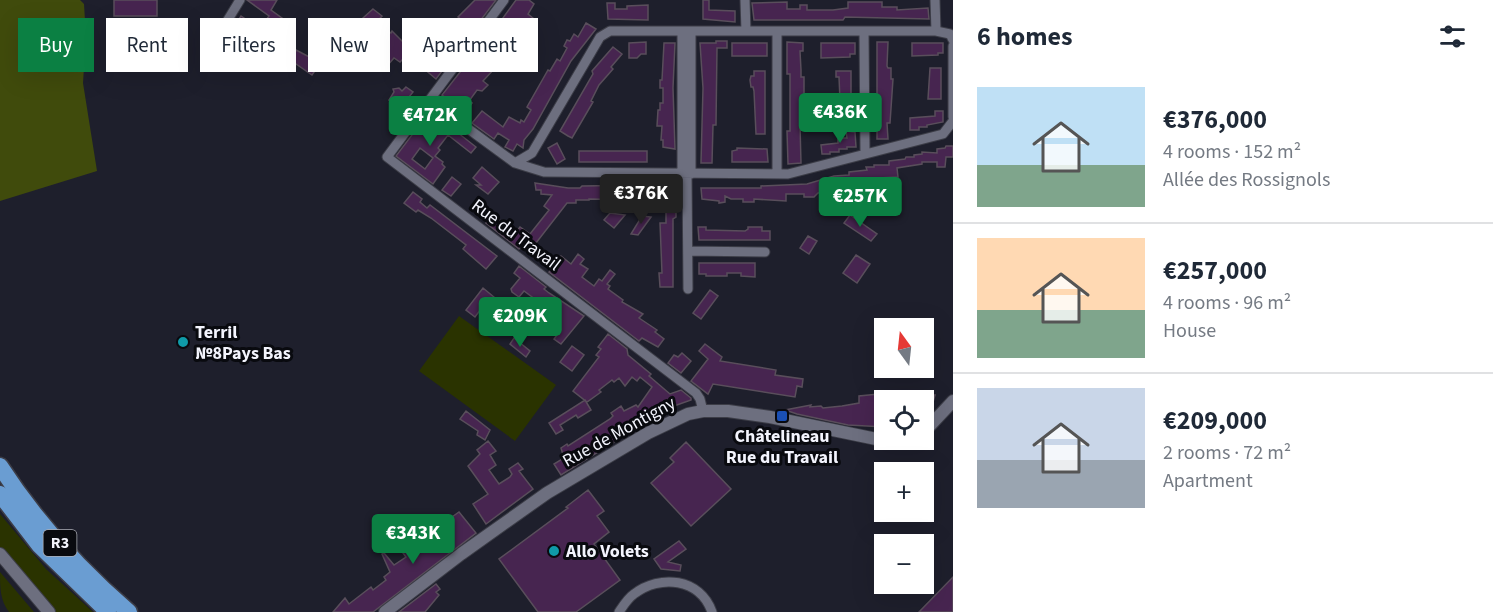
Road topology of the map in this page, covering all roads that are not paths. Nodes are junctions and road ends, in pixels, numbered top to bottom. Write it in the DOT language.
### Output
graph roads {
  1 [pos="240,0"];
  2 [pos="504,0"];
  3 [pos="746,0"];
  4 [pos="935,0"];
  5 [pos="229,18"];
  6 [pos="687,31"];
  7 [pos="746,31"];
  8 [pos="777,31"];
  9 [pos="864,31"];
  10 [pos="936,31"];
  11 [pos="952,36"];
  12 [pos="953,46"];
  13 [pos="429,100"];
  14 [pos="953,119"];
  15 [pos="532,153"];
  16 [pos="865,153"];
  17 [pos="515,164"];
  18 [pos="544,172"];
  19 [pos="687,174"];
  20 [pos="777,174"];
  21 [pos="688,251"];
  22 [pos="765,252"];
  23 [pos="688,289"];
  24 [pos="953,400"];
  25 [pos="703,411"];
  26 [pos="934,421"];
  27 [pos="874,439"];
  28 [pos="0,466"];
  29 [pos="0,494"];
  30 [pos="0,554"];
  31 [pos="0,565"];
  32 [pos="40,612"];
  33 [pos="49,612"];
  34 [pos="108,612"];
  35 [pos="129,612"];
  36 [pos="385,612"];
  37 [pos="619,612"];
  38 [pos="712,612"];
  1 -- 5 [label="street"];
  2 -- 13 [label="street"];
  3 -- 7 [label="street"];
  4 -- 10 [label="street"];
  6 -- 7 [label="street"];
  6 -- 15 [label="street"];
  6 -- 19 [label="street"];
  7 -- 8 [label="street"];
  8 -- 9 [label="street"];
  8 -- 20 [label="street"];
  9 -- 10 [label="street"];
  9 -- 16 [label="street"];
  10 -- 11 [label="street"];
  12 -- 14 [label="street"];
  13 -- 17 [label="street"];
  13 -- 25 [label="street, Rue du Travail"];
  14 -- 16 [label="street"];
  15 -- 17 [label="street"];
  15 -- 18 [label="street"];
  16 -- 20 [label="street"];
  17 -- 18 [label="street"];
  18 -- 19 [label="street"];
  19 -- 20 [label="street"];
  19 -- 21 [label="street"];
  21 -- 22 [label="street"];
  21 -- 23 [label="street"];
  24 -- 26 [label="main road"];
  25 -- 27 [label="main road, Rue de Montigny"];
  25 -- 36 [label="main road, Rue de Montigny"];
  28 -- 35 [label="highway, R3"];
  29 -- 34 [label="highway, R3"];
  30 -- 33 [label="main road"];
  31 -- 32 [label="main road"];
  37 -- 38 [label="street"];
}
